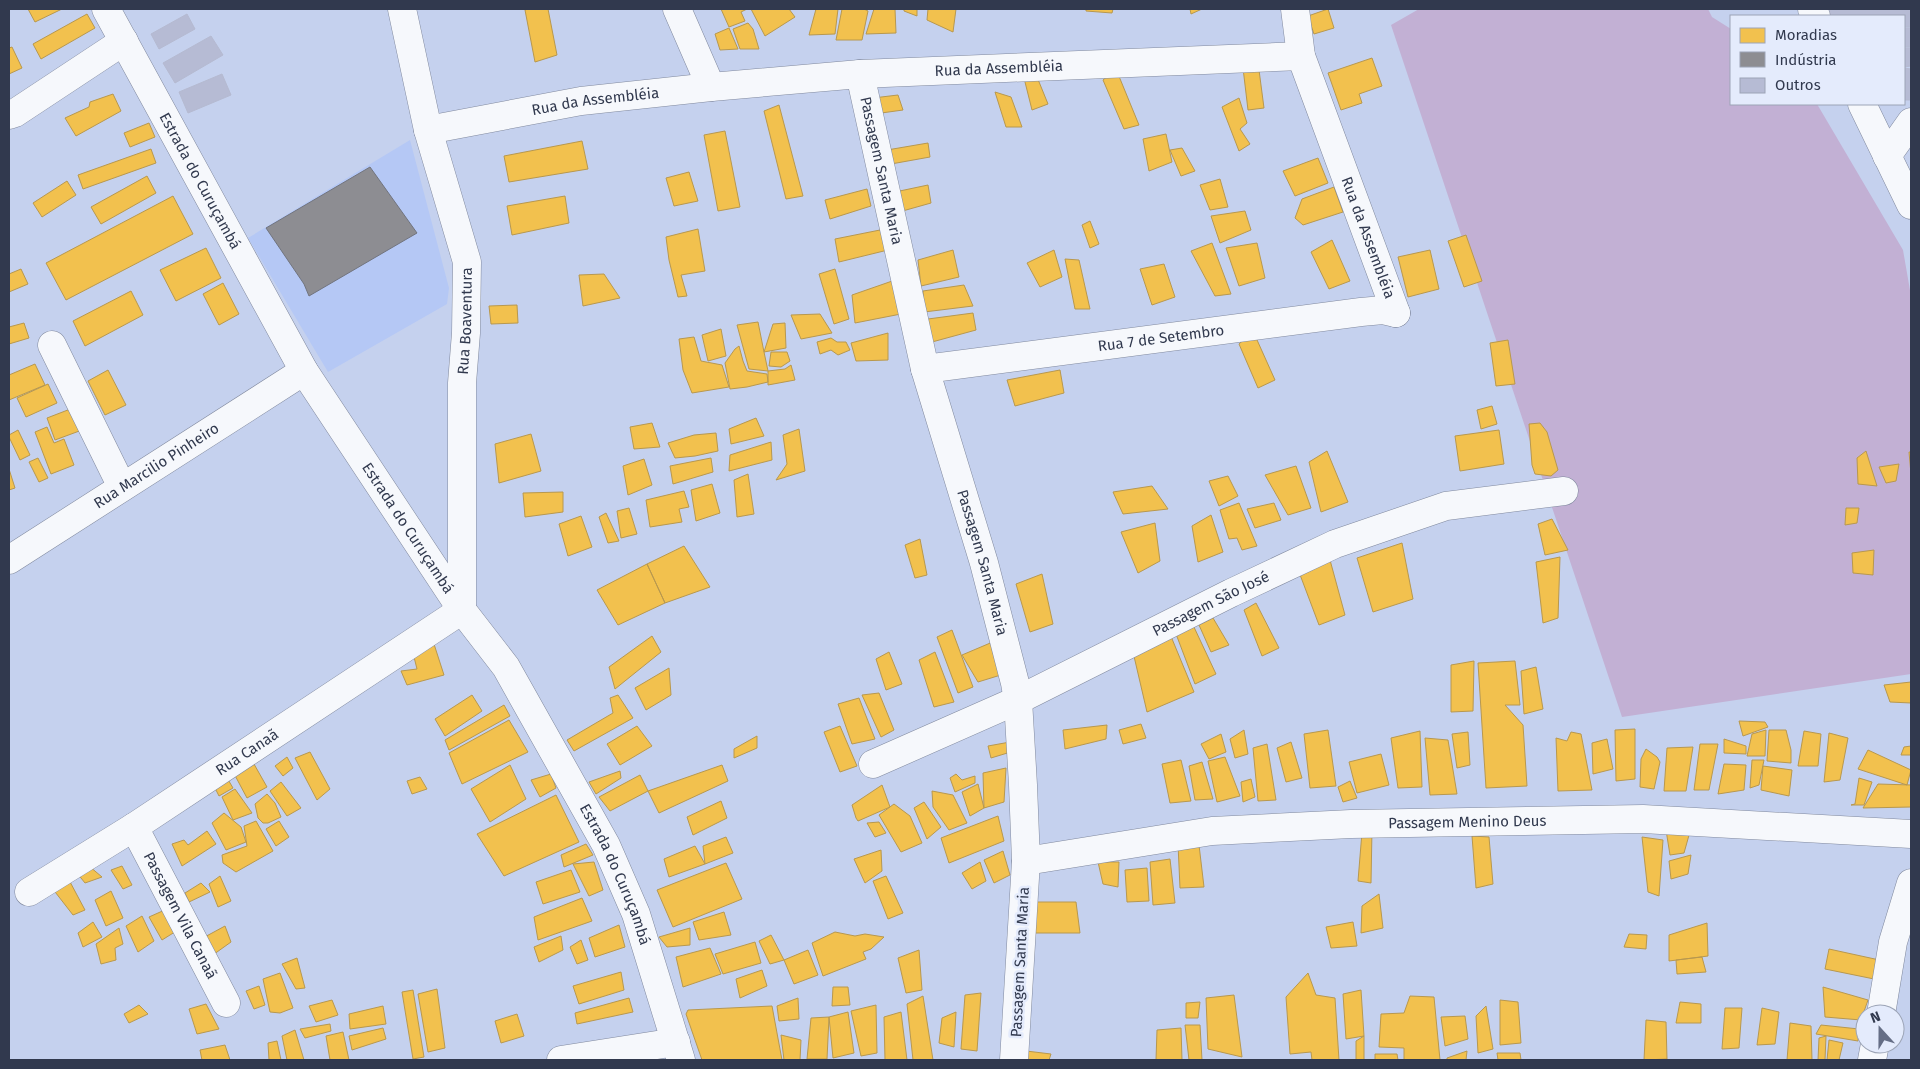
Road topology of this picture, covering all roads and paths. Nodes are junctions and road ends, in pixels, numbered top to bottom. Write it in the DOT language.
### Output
graph roads {
  1 [pos="106,9"];
  2 [pos="402,9"];
  3 [pos="676,9"];
  4 [pos="1295,9"];
  5 [pos="124,41"];
  6 [pos="1301,56"];
  7 [pos="860,74"];
  8 [pos="711,87"];
  9 [pos="1862,105"];
  10 [pos="9,115"];
  11 [pos="1911,122"];
  12 [pos="428,130"];
  13 [pos="1888,156"];
  14 [pos="1911,205"];
  15 [pos="1396,313"];
  16 [pos="52,346"];
  17 [pos="925,368"];
  18 [pos="304,371"];
  19 [pos="122,487"];
  20 [pos="1564,491"];
  21 [pos="9,560"];
  22 [pos="462,610"];
  23 [pos="1018,700"];
  24 [pos="873,764"];
  25 [pos="134,827"];
  26 [pos="1911,834"];
  27 [pos="1026,861"];
  28 [pos="1911,883"];
  29 [pos="29,892"];
  30 [pos="226,1003"];
  31 [pos="1883,1004"];
  32 [pos="678,1051"];
  33 [pos="560,1060"];
  34 [pos="1014,1060"];
  1 -- 5 [label="street, Estrada do Curuçambá"];
  2 -- 12 [label="street, Rua Boaventura"];
  3 -- 8 [label="street"];
  4 -- 6 [label="street"];
  5 -- 10 [label="street"];
  5 -- 18 [label="street, Estrada do Curuçambá"];
  6 -- 7 [label="street, Rua da Assembléia"];
  6 -- 15 [label="street, Rua da Assembléia"];
  7 -- 8 [label="street, Rua da Assembléia"];
  7 -- 17 [label="street, Passagem Santa Maria"];
  8 -- 12 [label="street, Rua da Assembléia"];
  9 -- 13 [label="street"];
  11 -- 13 [label="street"];
  12 -- 22 [label="street, Rua Boaventura"];
  13 -- 14 [label="street"];
  15 -- 17 [label="street, Rua 7 de Setembro"];
  16 -- 19 [label="street"];
  17 -- 23 [label="street, Passagem Santa Maria"];
  18 -- 19 [label="street, Rua Marcilio Pinheiro"];
  18 -- 22 [label="street, Estrada do Curuçambá"];
  19 -- 21 [label="street, Rua Marcilio Pinheiro"];
  20 -- 23 [label="street, Passagem São José"];
  22 -- 25 [label="street, Rua Canaã"];
  22 -- 32 [label="street, Estrada do Curuçambá"];
  23 -- 24 [label="street, Passagem São José"];
  23 -- 27 [label="street, Passagem Santa Maria"];
  25 -- 29 [label="street, Rua Canaã"];
  25 -- 30 [label="street, Passagem Vila Canaã"];
  26 -- 27 [label="street, Passagem Menino Deus"];
  27 -- 34 [label="street, Passagem Santa Maria"];
  28 -- 31 [label="street"];
  32 -- 33 [label="street"];
}
